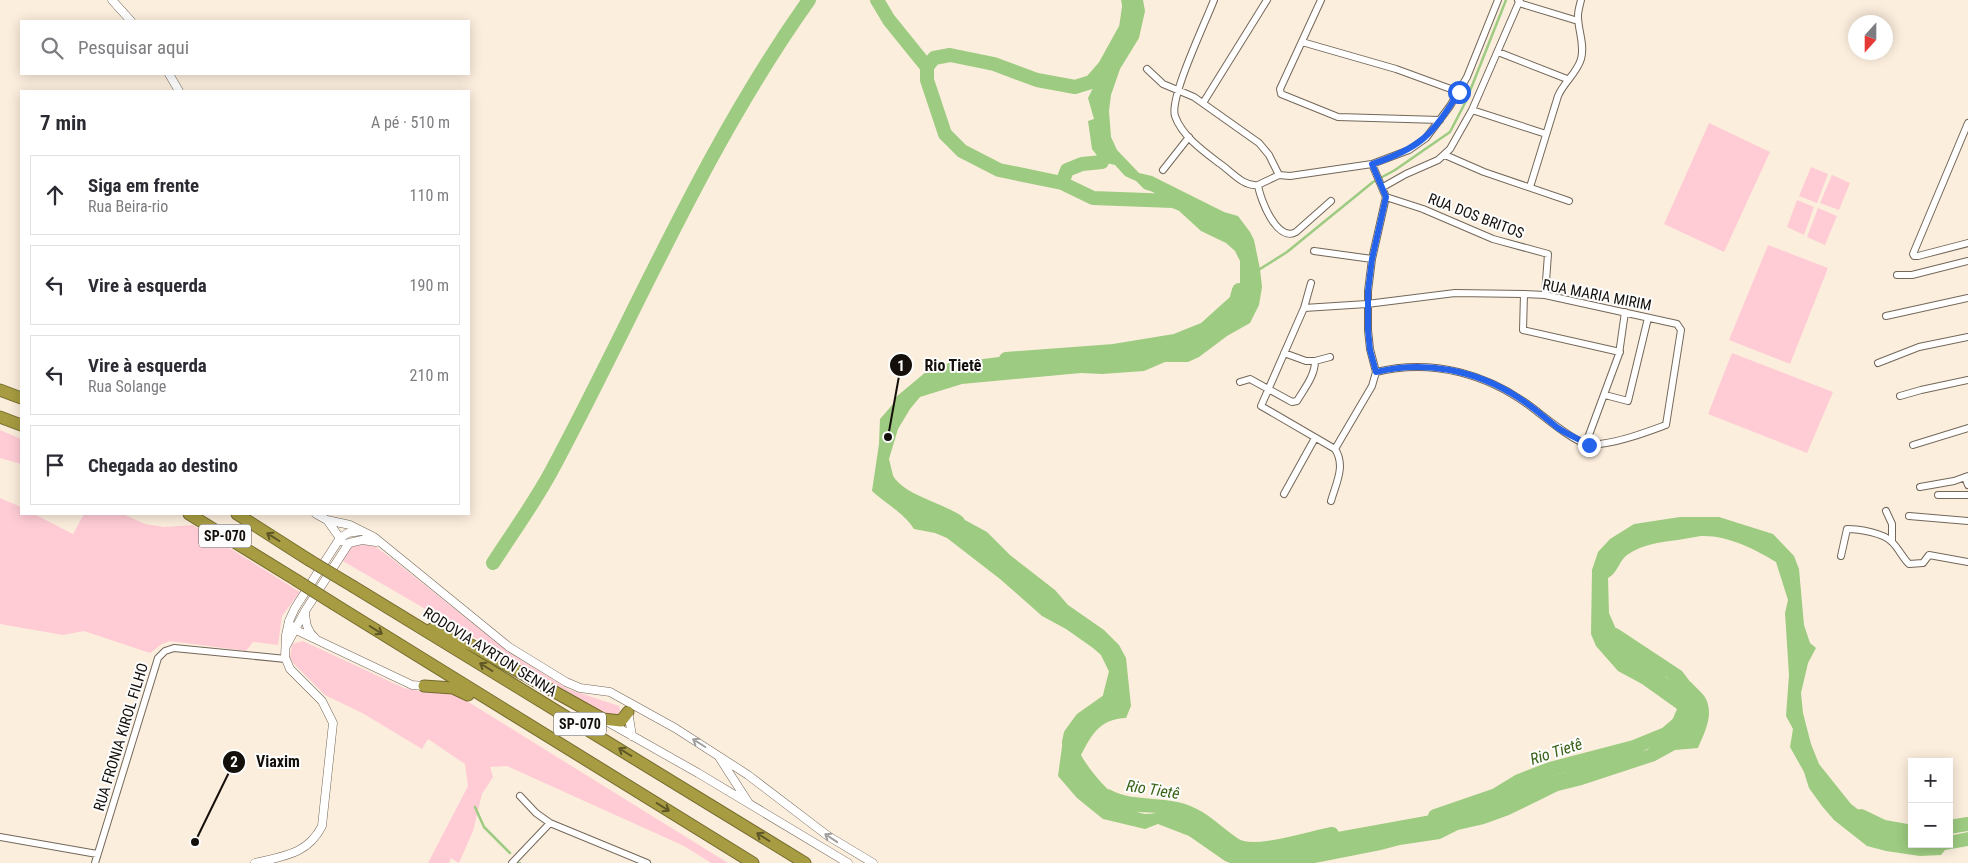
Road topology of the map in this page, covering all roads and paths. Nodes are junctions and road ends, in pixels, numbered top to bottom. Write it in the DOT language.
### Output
graph roads {
  1 [pos="112,0"];
  2 [pos="1214,0"];
  3 [pos="1267,0"];
  4 [pos="1321,0"];
  5 [pos="1498,0"];
  6 [pos="1581,0"];
  7 [pos="1519,1"];
  8 [pos="130,20"];
  9 [pos="1578,21"];
  10 [pos="1302,42"];
  11 [pos="1498,52"];
  12 [pos="1147,69"];
  13 [pos="170,75"];
  14 [pos="1567,79"];
  15 [pos="1179,88"];
  16 [pos="178,90"];
  17 [pos="1459,92"];
  18 [pos="1203,103"];
  19 [pos="1472,110"];
  20 [pos="1440,120"];
  21 [pos="1968,123"];
  22 [pos="1546,134"];
  23 [pos="1189,137"];
  24 [pos="1445,156"];
  25 [pos="1373,167"];
  26 [pos="1163,170"];
  27 [pos="1279,175"];
  28 [pos="1258,185"];
  29 [pos="1382,185"];
  30 [pos="1530,187"];
  31 [pos="1386,197"];
  32 [pos="1569,201"];
  33 [pos="1331,202"];
  34 [pos="1968,243"];
  35 [pos="1314,251"];
  36 [pos="1372,259"];
  37 [pos="1968,262"];
  38 [pos="1897,275"];
  39 [pos="1311,283"];
  40 [pos="1524,294"];
  41 [pos="1545,295"];
  42 [pos="1968,298"];
  43 [pos="1367,304"];
  44 [pos="1304,308"];
  45 [pos="1625,312"];
  46 [pos="1886,316"];
  47 [pos="1648,318"];
  48 [pos="1968,336"];
  49 [pos="1620,352"];
  50 [pos="1284,353"];
  51 [pos="1330,357"];
  52 [pos="1315,361"];
  53 [pos="1878,363"];
  54 [pos="1376,372"];
  55 [pos="1968,380"];
  56 [pos="1240,382"];
  57 [pos="0,390"];
  58 [pos="1268,390"];
  59 [pos="1604,395"];
  60 [pos="1900,396"];
  61 [pos="20,398"];
  62 [pos="0,417"];
  63 [pos="20,425"];
  64 [pos="1968,428"];
  65 [pos="1315,438"];
  66 [pos="1586,443"];
  67 [pos="1913,445"];
  68 [pos="1335,449"];
  69 [pos="1966,476"];
  70 [pos="1968,485"];
  71 [pos="1920,487"];
  72 [pos="1284,494"];
  73 [pos="1938,495"];
  74 [pos="1968,495"];
  75 [pos="1331,501"];
  76 [pos="1886,511"];
  77 [pos="191,515"];
  78 [pos="318,515"];
  79 [pos="240,516"];
  80 [pos="1910,516"];
  81 [pos="327,520"];
  82 [pos="1968,521"];
  83 [pos="362,530"];
  84 [pos="340,538"];
  85 [pos="1892,541"];
  86 [pos="349,543"];
  87 [pos="383,545"];
  88 [pos="1841,556"];
  89 [pos="1968,562"];
  90 [pos="305,611"];
  91 [pos="289,621"];
  92 [pos="418,625"];
  93 [pos="296,630"];
  94 [pos="317,640"];
  95 [pos="286,646"];
  96 [pos="286,660"];
  97 [pos="429,663"];
  98 [pos="424,686"];
  99 [pos="621,696"];
  100 [pos="628,712"];
  101 [pos="603,719"];
  102 [pos="632,736"];
  103 [pos="717,754"];
  104 [pos="603,771"];
  105 [pos="520,796"];
  106 [pos="749,804"];
  107 [pos="550,823"];
  108 [pos="0,837"];
  109 [pos="97,854"];
  110 [pos="95,863"];
  111 [pos="256,863"];
  112 [pos="512,863"];
  113 [pos="647,863"];
  114 [pos="753,863"];
  115 [pos="805,863"];
  116 [pos="848,863"];
  117 [pos="873,863"];
  1 -- 8 [label="street"];
  2 -- 15 [label="street"];
  3 -- 18 [label="street"];
  4 -- 10 [label="street"];
  5 -- 17 [label="street"];
  6 -- 9 [label="street"];
  7 -- 9 [label="street"];
  7 -- 11 [label="street"];
  9 -- 14 [label="street"];
  10 -- 17 [label="street"];
  10 -- 20 [label="street"];
  11 -- 14 [label="street"];
  11 -- 19 [label="street"];
  12 -- 15 [label="street"];
  13 -- 16 [label="street"];
  14 -- 22 [label="street"];
  15 -- 18 [label="street"];
  15 -- 23 [label="street"];
  17 -- 20 [label="street"];
  18 -- 27 [label="street"];
  19 -- 22 [label="street"];
  19 -- 24 [label="street"];
  20 -- 25 [label="street"];
  21 -- 34 [label="street"];
  22 -- 30 [label="street"];
  23 -- 26 [label="street"];
  23 -- 28 [label="street"];
  24 -- 29 [label="street"];
  24 -- 30 [label="street"];
  25 -- 27 [label="street"];
  25 -- 29 [label="street"];
  27 -- 28 [label="street"];
  28 -- 33 [label="street"];
  29 -- 31 [label="street"];
  30 -- 32 [label="street"];
  31 -- 36 [label="street"];
  31 -- 41 [label="street, RUA DOS BRITOS"];
  35 -- 36 [label="street"];
  36 -- 43 [label="street"];
  37 -- 38 [label="street"];
  39 -- 44 [label="street"];
  40 -- 41 [label="street, RUA MARIA MIRIM"];
  40 -- 43 [label="street, RUA MARIA MIRIM"];
  40 -- 49 [label="street"];
  41 -- 45 [label="street, RUA MARIA MIRIM"];
  42 -- 46 [label="street"];
  43 -- 44 [label="street, RUA MARIA MIRIM"];
  43 -- 54 [label="street"];
  44 -- 50 [label="street"];
  45 -- 47 [label="street, RUA MARIA MIRIM"];
  45 -- 49 [label="street"];
  47 -- 59 [label="street"];
  47 -- 66 [label="street, RUA MARIA MIRIM"];
  48 -- 53 [label="street"];
  49 -- 59 [label="street"];
  50 -- 52 [label="street"];
  50 -- 58 [label="street"];
  51 -- 52 [label="street"];
  52 -- 58 [label="street"];
  54 -- 66 [label="street"];
  54 -- 68 [label="street"];
  55 -- 60 [label="street"];
  56 -- 58 [label="street"];
  57 -- 61 [label="highway"];
  58 -- 65 [label="street"];
  59 -- 66 [label="street"];
  62 -- 63 [label="highway"];
  64 -- 67 [label="street"];
  65 -- 68 [label="street"];
  65 -- 72 [label="street"];
  68 -- 75 [label="street"];
  69 -- 70 [label="street"];
  69 -- 71 [label="street"];
  73 -- 74 [label="street"];
  76 -- 85 [label="street"];
  77 -- 97 [label="highway, SP-070, one-way, bridge"];
  78 -- 81 [label="street"];
  92 -- 79 [label="highway, RODOVIA AYRTON SENNA / SP-070, one-way, bridge"];
  80 -- 82 [label="street"];
  81 -- 83 [label="street"];
  81 -- 84 [label="street"];
  83 -- 84 [label="street"];
  83 -- 87 [label="street"];
  84 -- 86 [label="street"];
  84 -- 91 [label="street"];
  85 -- 88 [label="street"];
  85 -- 89 [label="street"];
  86 -- 87 [label="street"];
  86 -- 90 [label="street"];
  87 -- 99 [label="street"];
  90 -- 93 [label="street"];
  90 -- 94 [label="street"];
  91 -- 93 [label="street"];
  91 -- 95 [label="street"];
  92 -- 101 [label="highway"];
  115 -- 92 [label="highway, RODOVIA AYRTON SENNA / SP-070, one-way"];
  93 -- 94 [label="street"];
  93 -- 95 [label="street"];
  94 -- 98 [label="street"];
  95 -- 96 [label="street"];
  96 -- 109 [label="street, RUA FRONIA KIROL FILHO"];
  96 -- 111 [label="street"];
  97 -- 98 [label="highway"];
  97 -- 104 [label="highway, SP-070"];
  98 -- 104 [label="highway"];
  99 -- 100 [label="street"];
  103 -- 99 [label="street, one-way"];
  100 -- 101 [label="highway"];
  100 -- 102 [label="street"];
  101 -- 102 [label="street"];
  102 -- 106 [label="street"];
  103 -- 106 [label="street"];
  117 -- 103 [label="street, one-way"];
  104 -- 114 [label="highway, SP-070, one-way"];
  105 -- 107 [label="street"];
  106 -- 116 [label="street"];
  107 -- 112 [label="street"];
  107 -- 113 [label="street"];
  108 -- 109 [label="street"];
  109 -- 110 [label="street, RUA FRONIA KIROL FILHO"];
}
